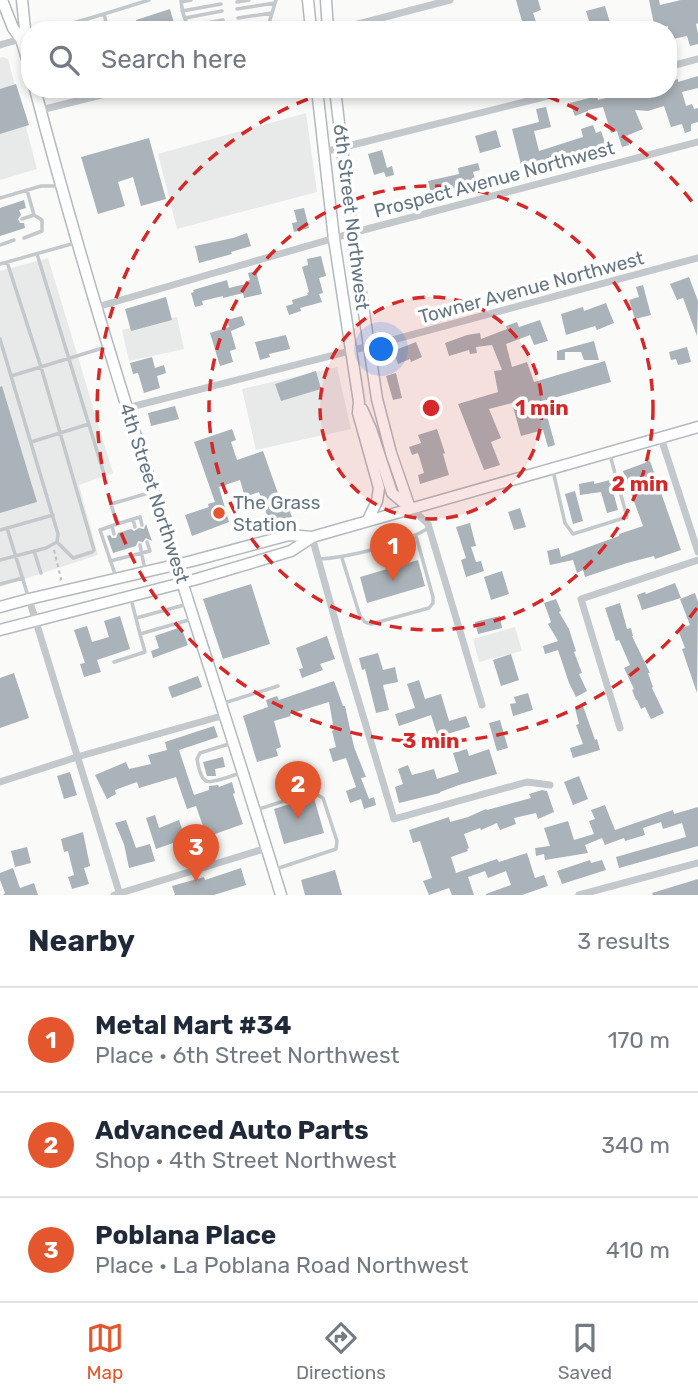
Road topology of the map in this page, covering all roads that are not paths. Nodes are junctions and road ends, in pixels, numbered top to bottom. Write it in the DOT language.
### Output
graph roads {
  1 [pos="2,0"];
  2 [pos="22,0"];
  3 [pos="149,0"];
  4 [pos="191,0"];
  5 [pos="249,0"];
  6 [pos="307,0"];
  7 [pos="326,0"];
  8 [pos="450,0"];
  9 [pos="181,1"];
  10 [pos="237,2"];
  11 [pos="275,2"];
  12 [pos="221,4"];
  13 [pos="237,9"];
  14 [pos="182,11"];
  15 [pos="222,11"];
  16 [pos="272,13"];
  17 [pos="104,14"];
  18 [pos="185,18"];
  19 [pos="238,18"];
  20 [pos="223,20"];
  21 [pos="24,21"];
  22 [pos="80,21"];
  23 [pos="106,21"];
  24 [pos="186,21"];
  25 [pos="217,21"];
  26 [pos="270,21"];
  27 [pos="310,21"];
  28 [pos="327,21"];
  29 [pos="370,21"];
  30 [pos="21,34"];
  31 [pos="21,38"];
  32 [pos="0,45"];
  33 [pos="698,59"];
  34 [pos="677,65"];
  35 [pos="38,98"];
  36 [pos="89,98"];
  37 [pos="318,98"];
  38 [pos="336,98"];
  39 [pos="540,98"];
  40 [pos="41,110"];
  41 [pos="698,142"];
  42 [pos="343,147"];
  43 [pos="324,152"];
  44 [pos="61,186"];
  45 [pos="27,190"];
  46 [pos="0,198"];
  47 [pos="34,215"];
  48 [pos="22,219"];
  49 [pos="352,233"];
  50 [pos="24,238"];
  51 [pos="334,239"];
  52 [pos="14,240"];
  53 [pos="77,242"];
  54 [pos="0,245"];
  55 [pos="37,254"];
  56 [pos="698,258"];
  57 [pos="7,262"];
  58 [pos="0,264"];
  59 [pos="97,307"];
  60 [pos="0,339"];
  61 [pos="108,346"];
  62 [pos="369,346"];
  63 [pos="351,350"];
  64 [pos="69,358"];
  65 [pos="41,367"];
  66 [pos="11,376"];
  67 [pos="359,402"];
  68 [pos="127,408"];
  69 [pos="89,424"];
  70 [pos="698,427"];
  71 [pos="60,433"];
  72 [pos="661,438"];
  73 [pos="31,442"];
  74 [pos="609,453"];
  75 [pos="552,468"];
  76 [pos="104,474"];
  77 [pos="154,491"];
  78 [pos="410,508"];
  79 [pos="53,515"];
  80 [pos="133,519"];
  81 [pos="368,520"];
  82 [pos="117,524"];
  83 [pos="142,525"];
  84 [pos="112,526"];
  85 [pos="135,527"];
  86 [pos="7,528"];
  87 [pos="429,528"];
  88 [pos="0,530"];
  89 [pos="114,534"];
  90 [pos="416,536"];
  91 [pos="312,537"];
  92 [pos="57,542"];
  93 [pos="147,542"];
  94 [pos="140,545"];
  95 [pos="34,551"];
  96 [pos="119,551"];
  97 [pos="698,552"];
  98 [pos="142,553"];
  99 [pos="16,555"];
  100 [pos="121,558"];
  101 [pos="342,558"];
  102 [pos="318,559"];
  103 [pos="698,559"];
  104 [pos="0,560"];
  105 [pos="110,561"];
  106 [pos="177,564"];
  107 [pos="145,571"];
  108 [pos="41,573"];
  109 [pos="23,578"];
  110 [pos="116,579"];
  111 [pos="183,583"];
  112 [pos="0,584"];
  113 [pos="130,596"];
  114 [pos="29,598"];
  115 [pos="190,604"];
  116 [pos="0,607"];
  117 [pos="136,618"];
  118 [pos="194,618"];
  119 [pos="35,620"];
  120 [pos="0,630"];
  121 [pos="140,634"];
  122 [pos="114,662"];
  123 [pos="278,686"];
  124 [pos="482,705"];
  125 [pos="224,709"];
  126 [pos="620,728"];
  127 [pos="234,743"];
  128 [pos="77,757"];
  129 [pos="243,772"];
  130 [pos="0,782"];
  131 [pos="550,785"];
  132 [pos="255,810"];
  133 [pos="267,848"];
  134 [pos="698,863"];
  135 [pos="274,869"];
  136 [pos="118,894"];
  137 [pos="281,895"];
  138 [pos="579,895"];
  1 -- 30 [label="main road"];
  2 -- 21 [label="main road"];
  3 -- 17 [label="lane"];
  4 -- 9 [label="lane"];
  5 -- 10 [label="lane"];
  6 -- 27 [label="main road"];
  7 -- 28 [label="main road"];
  8 -- 29 [label="street"];
  9 -- 14 [label="lane"];
  11 -- 13 [label="lane"];
  11 -- 16 [label="lane"];
  12 -- 14 [label="lane"];
  14 -- 18 [label="lane"];
  15 -- 18 [label="lane"];
  16 -- 19 [label="lane"];
  16 -- 26 [label="lane"];
  17 -- 22 [label="lane"];
  17 -- 23 [label="lane"];
  18 -- 24 [label="lane"];
  20 -- 25 [label="lane"];
  31 -- 32 [label="street"];
  33 -- 34 [label="street"];
  35 -- 40 [label="main road, 4th Street Northwest"];
  36 -- 40 [label="street"];
  37 -- 43 [label="main road, 6th Street Northwest"];
  38 -- 42 [label="main road, 6th Street Northwest"];
  39 -- 42 [label="street"];
  40 -- 44 [label="main road, 4th Street Northwest"];
  41 -- 49 [label="street, Prospect Avenue Northwest"];
  42 -- 43 [label="street"];
  42 -- 49 [label="main road, 6th Street Northwest"];
  43 -- 51 [label="main road, 6th Street Northwest"];
  44 -- 45 [label="lane"];
  44 -- 53 [label="main road, 4th Street Northwest"];
  45 -- 46 [label="lane"];
  45 -- 47 [label="lane"];
  47 -- 48 [label="lane"];
  47 -- 50 [label="lane"];
  49 -- 51 [label="street, Prospect Avenue Northwest"];
  49 -- 62 [label="main road, 6th Street Northwest"];
  51 -- 59 [label="street, Prospect Avenue Northwest"];
  51 -- 63 [label="main road, 6th Street Northwest"];
  52 -- 54 [label="lane"];
  53 -- 55 [label="lane"];
  53 -- 59 [label="main road, 4th Street Northwest"];
  55 -- 57 [label="lane"];
  55 -- 64 [label="lane"];
  56 -- 62 [label="street, Towner Avenue Northwest"];
  57 -- 58 [label="lane"];
  57 -- 65 [label="lane"];
  59 -- 61 [label="main road, 4th Street Northwest"];
  60 -- 66 [label="lane"];
  61 -- 64 [label="lane"];
  61 -- 68 [label="main road, 4th Street Northwest"];
  62 -- 63 [label="street, Towner Avenue Northwest"];
  62 -- 78 [label="main road, 6th Street Northwest"];
  63 -- 67 [label="main road, 6th Street Northwest"];
  63 -- 68 [label="street, Towner Avenue Northwest"];
  64 -- 65 [label="lane"];
  64 -- 69 [label="lane"];
  65 -- 66 [label="lane"];
  65 -- 71 [label="lane"];
  66 -- 73 [label="lane"];
  67 -- 78 [label="main road, 6th Street Northwest"];
  67 -- 81 [label="main road, 6th Street Northwest"];
  68 -- 77 [label="main road, 4th Street Northwest"];
  69 -- 71 [label="lane"];
  69 -- 76 [label="lane"];
  70 -- 72 [label="main road"];
  71 -- 73 [label="lane"];
  71 -- 92 [label="lane"];
  72 -- 74 [label="main road"];
  72 -- 97 [label="street"];
  73 -- 79 [label="lane"];
  74 -- 75 [label="main road"];
  74 -- 75 [label="lane"];
  75 -- 78 [label="main road"];
  77 -- 82 [label="lane"];
  77 -- 106 [label="main road, 4th Street Northwest"];
  78 -- 81 [label="main road"];
  78 -- 87 [label="street, 6th Street Northwest"];
  79 -- 86 [label="lane"];
  79 -- 92 [label="lane"];
  80 -- 82 [label="lane"];
  80 -- 83 [label="lane"];
  80 -- 85 [label="lane"];
  81 -- 91 [label="main road"];
  82 -- 84 [label="lane"];
  84 -- 89 [label="lane"];
  84 -- 105 [label="lane"];
  86 -- 88 [label="lane"];
  86 -- 99 [label="lane"];
  87 -- 90 [label="lane"];
  87 -- 124 [label="street, 6th Street Northwest"];
  90 -- 101 [label="lane"];
  90 -- 101 [label="lane"];
  91 -- 102 [label="street"];
  91 -- 106 [label="main road"];
  91 -- 111 [label="main road"];
  92 -- 95 [label="lane"];
  93 -- 98 [label="lane"];
  94 -- 98 [label="lane"];
  95 -- 99 [label="lane"];
  95 -- 108 [label="lane"];
  96 -- 100 [label="lane"];
  98 -- 100 [label="lane"];
  98 -- 107 [label="lane"];
  99 -- 104 [label="lane"];
  99 -- 109 [label="lane"];
  100 -- 105 [label="lane"];
  101 -- 102 [label="lane"];
  102 -- 131 [label="street"];
  103 -- 126 [label="street"];
  105 -- 110 [label="lane"];
  106 -- 107 [label="main road"];
  106 -- 111 [label="main road, 4th Street Northwest"];
  107 -- 110 [label="main road"];
  109 -- 112 [label="lane"];
  109 -- 114 [label="lane"];
  110 -- 114 [label="main road"];
  111 -- 113 [label="main road"];
  111 -- 115 [label="main road, 4th Street Northwest"];
  113 -- 117 [label="lane"];
  113 -- 119 [label="main road"];
  114 -- 116 [label="main road"];
  114 -- 119 [label="street"];
  115 -- 117 [label="lane"];
  115 -- 118 [label="main road, 4th Street Northwest"];
  117 -- 121 [label="lane"];
  118 -- 121 [label="lane"];
  118 -- 125 [label="main road, 4th Street Northwest"];
  119 -- 120 [label="main road"];
  119 -- 128 [label="street"];
  121 -- 122 [label="lane"];
  123 -- 125 [label="lane"];
  125 -- 127 [label="main road, 4th Street Northwest"];
  125 -- 128 [label="street"];
  127 -- 129 [label="main road, 4th Street Northwest"];
  127 -- 129 [label="lane"];
  128 -- 130 [label="street"];
  128 -- 136 [label="street"];
  129 -- 132 [label="main road, 4th Street Northwest"];
  132 -- 133 [label="main road, 4th Street Northwest"];
  132 -- 135 [label="lane"];
  133 -- 135 [label="main road, 4th Street Northwest"];
  133 -- 136 [label="street"];
  134 -- 138 [label="street"];
  135 -- 137 [label="main road, 4th Street Northwest"];
}
